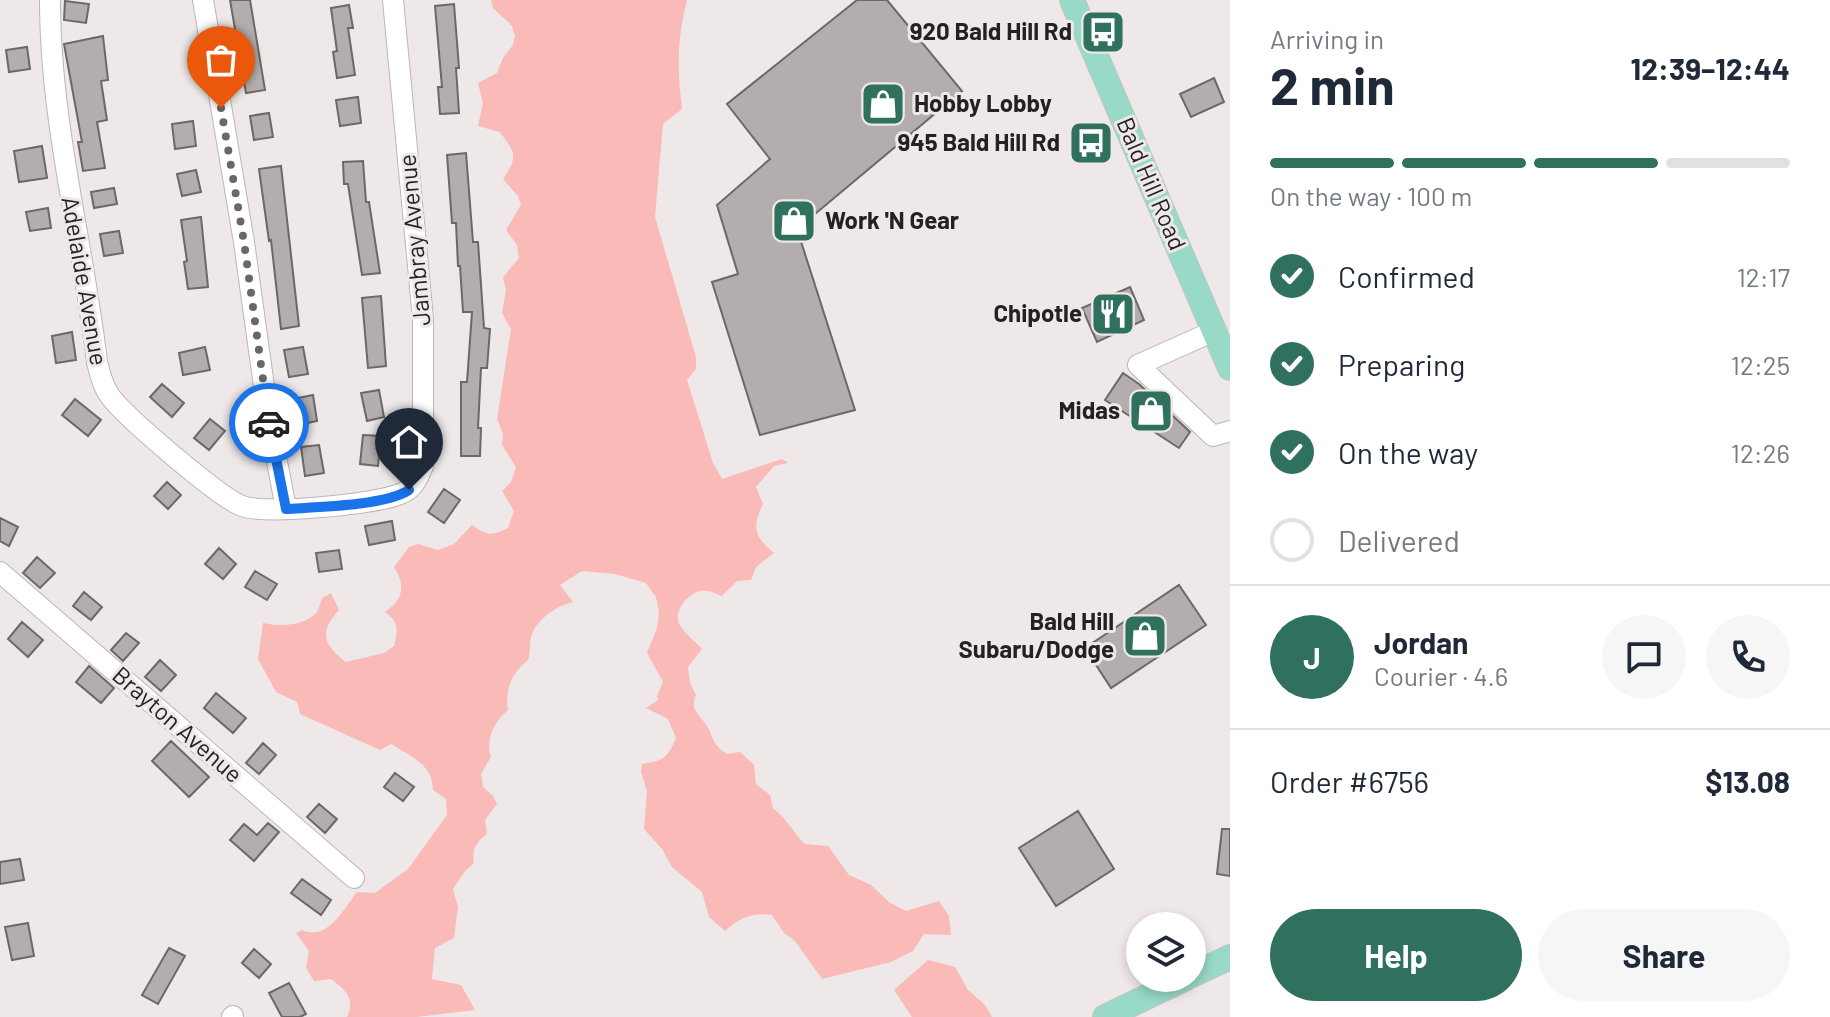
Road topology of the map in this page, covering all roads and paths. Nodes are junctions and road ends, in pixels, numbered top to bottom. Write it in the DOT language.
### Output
graph roads {
  1 [pos="50,0"];
  2 [pos="203,0"];
  3 [pos="393,0"];
  4 [pos="1072,0"];
  5 [pos="1214,331"];
  6 [pos="1230,368"];
  7 [pos="1230,431"];
  8 [pos="417,479"];
  9 [pos="286,509"];
  10 [pos="0,572"];
  11 [pos="354,878"];
  12 [pos="1230,957"];
  13 [pos="1206,968"];
  14 [pos="1157,992"];
  15 [pos="1105,1017"];
  1 -- 9 [label="street, Adelaide Avenue"];
  2 -- 9 [label="street"];
  3 -- 8 [label="street, Jambray Avenue"];
  4 -- 5 [label="main road, Bald Hill Road"];
  5 -- 6 [label="main road, Bald Hill Road"];
  5 -- 7 [label="street"];
  8 -- 9 [label="street, Adelaide Avenue"];
  10 -- 11 [label="street, Brayton Avenue"];
  12 -- 13 [label="main road"];
  14 -- 15 [label="main road"];
}
